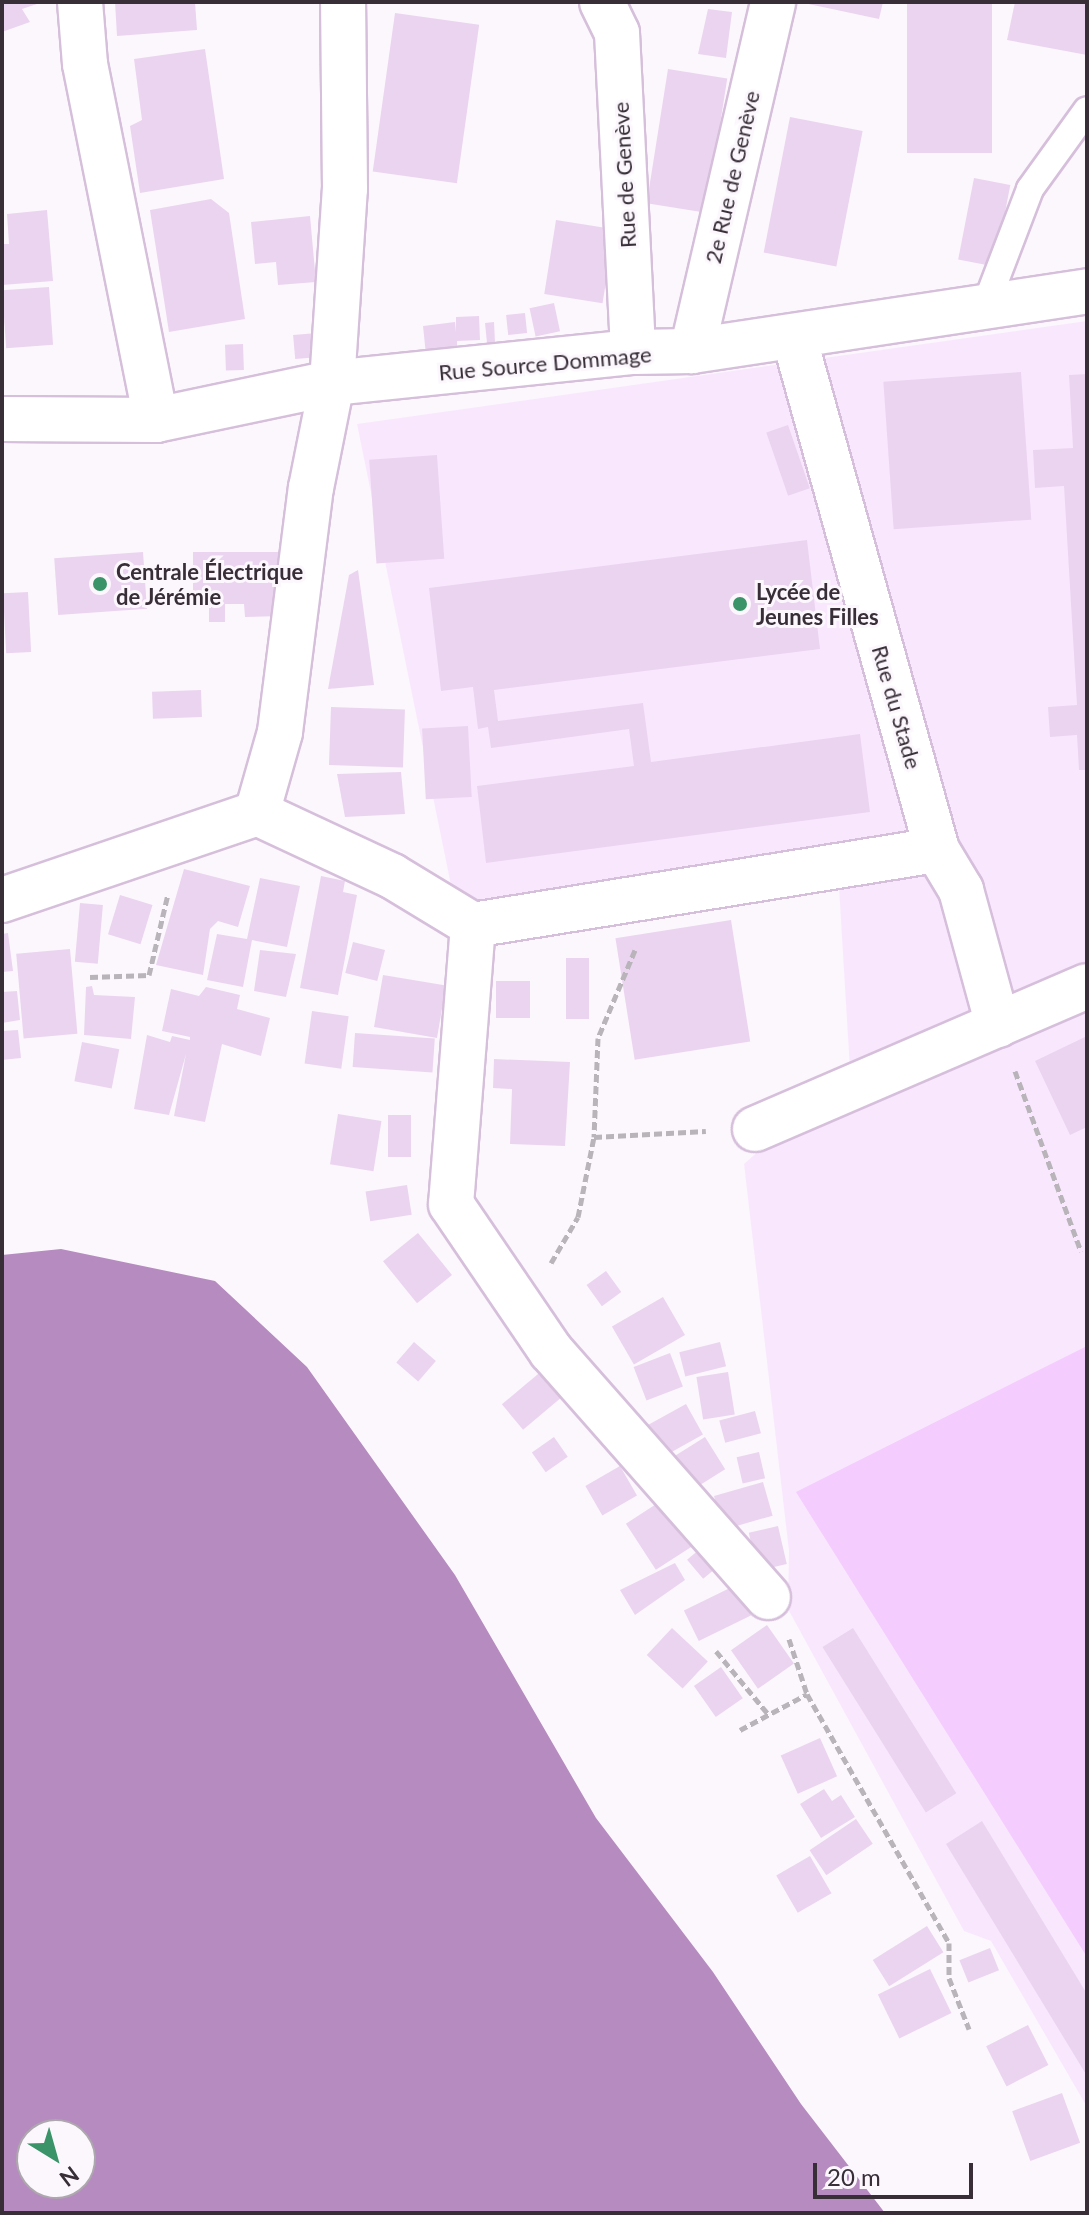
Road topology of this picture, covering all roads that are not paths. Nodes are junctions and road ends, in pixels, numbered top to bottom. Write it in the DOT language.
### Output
graph roads {
  1 [pos="80,2"];
  2 [pos="343,2"];
  3 [pos="602,2"];
  4 [pos="773,2"];
  5 [pos="1087,110"];
  6 [pos="1087,291"];
  7 [pos="985,307"];
  8 [pos="794,337"];
  9 [pos="692,351"];
  10 [pos="633,352"];
  11 [pos="332,383"];
  12 [pos="2,419"];
  13 [pos="156,420"];
  14 [pos="257,813"];
  15 [pos="937,850"];
  16 [pos="2,900"];
  17 [pos="473,925"];
  18 [pos="1087,986"];
  19 [pos="998,1025"];
  20 [pos="755,1129"];
  21 [pos="768,1597"];
  1 -- 13 [label="street"];
  2 -- 11 [label="street"];
  3 -- 10 [label="street, Rue de Genève"];
  4 -- 9 [label="street, 2e Rue de Genève"];
  5 -- 7 [label="lane"];
  6 -- 7 [label="street, Rue Source Dommage"];
  7 -- 8 [label="street, Rue Source Dommage"];
  8 -- 9 [label="street, Rue Source Dommage"];
  8 -- 15 [label="street, Rue du Stade"];
  9 -- 10 [label="street, Rue Source Dommage"];
  10 -- 11 [label="street, Rue Source Dommage"];
  11 -- 13 [label="street, Rue Source Dommage"];
  11 -- 14 [label="street"];
  12 -- 13 [label="street, Rue Source Dommage"];
  14 -- 16 [label="street"];
  14 -- 17 [label="street"];
  15 -- 17 [label="street"];
  15 -- 19 [label="street, Rue du Stade"];
  17 -- 21 [label="street"];
  18 -- 19 [label="street"];
  19 -- 20 [label="street"];
}
